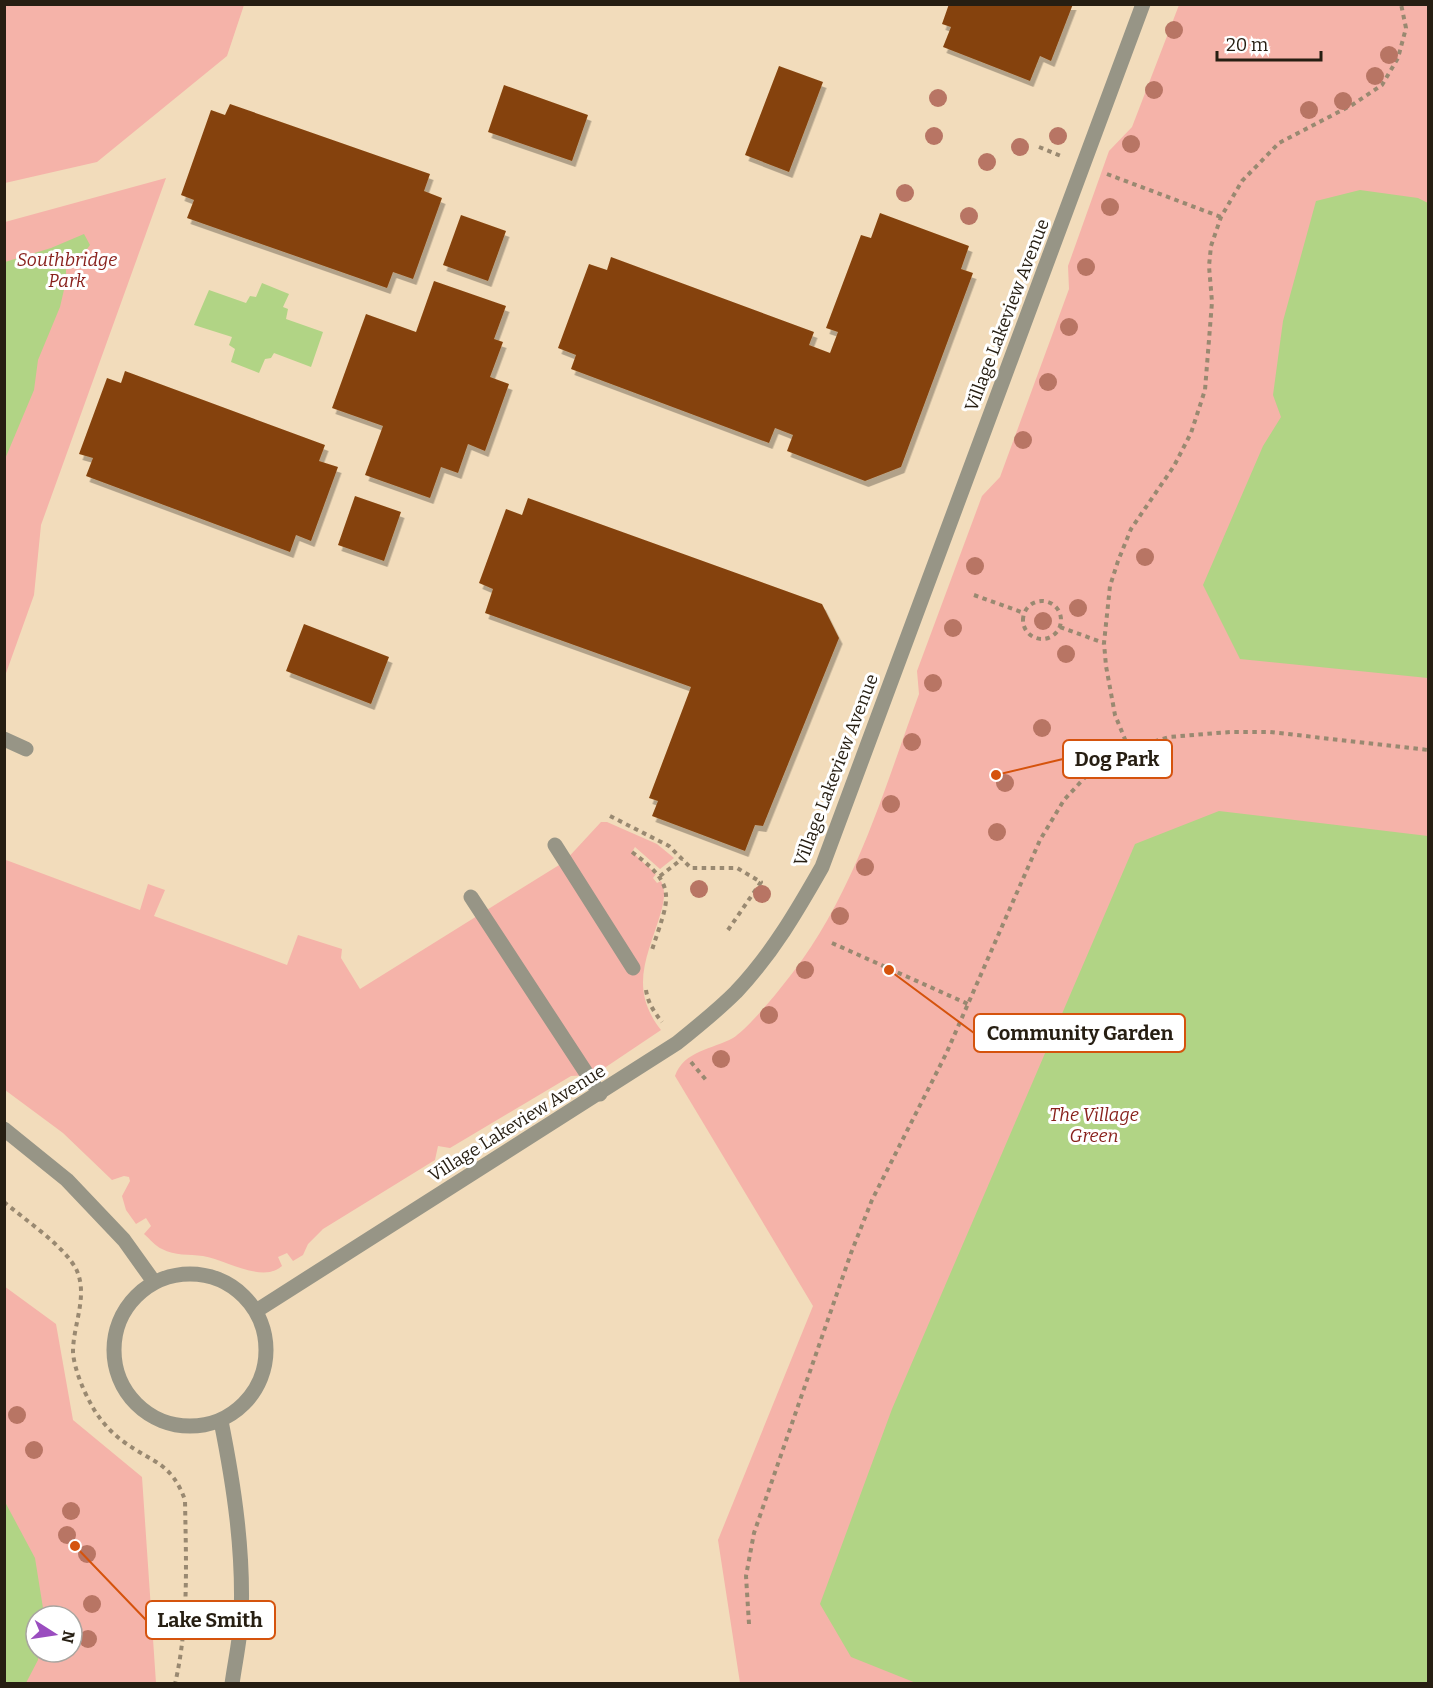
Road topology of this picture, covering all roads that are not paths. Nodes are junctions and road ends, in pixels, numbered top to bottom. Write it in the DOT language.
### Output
graph roads {
  1 [pos="1143,4"];
  2 [pos="4,739"];
  3 [pos="26,749"];
  4 [pos="555,845"];
  5 [pos="471,897"];
  6 [pos="633,968"];
  7 [pos="600,1094"];
  8 [pos="4,1129"];
  9 [pos="154,1282"];
  10 [pos="256,1311"];
  11 [pos="221,1421"];
  12 [pos="232,1683"];
  1 -- 7 [label="street, Village Lakeview Avenue"];
  2 -- 3 [label="street"];
  4 -- 6 [label="street"];
  5 -- 7 [label="street"];
  7 -- 10 [label="street, Village Lakeview Avenue"];
  8 -- 9 [label="street"];
  9 -- 10 [label="street"];
  9 -- 11 [label="street"];
  10 -- 11 [label="street"];
  11 -- 12 [label="street"];
}
